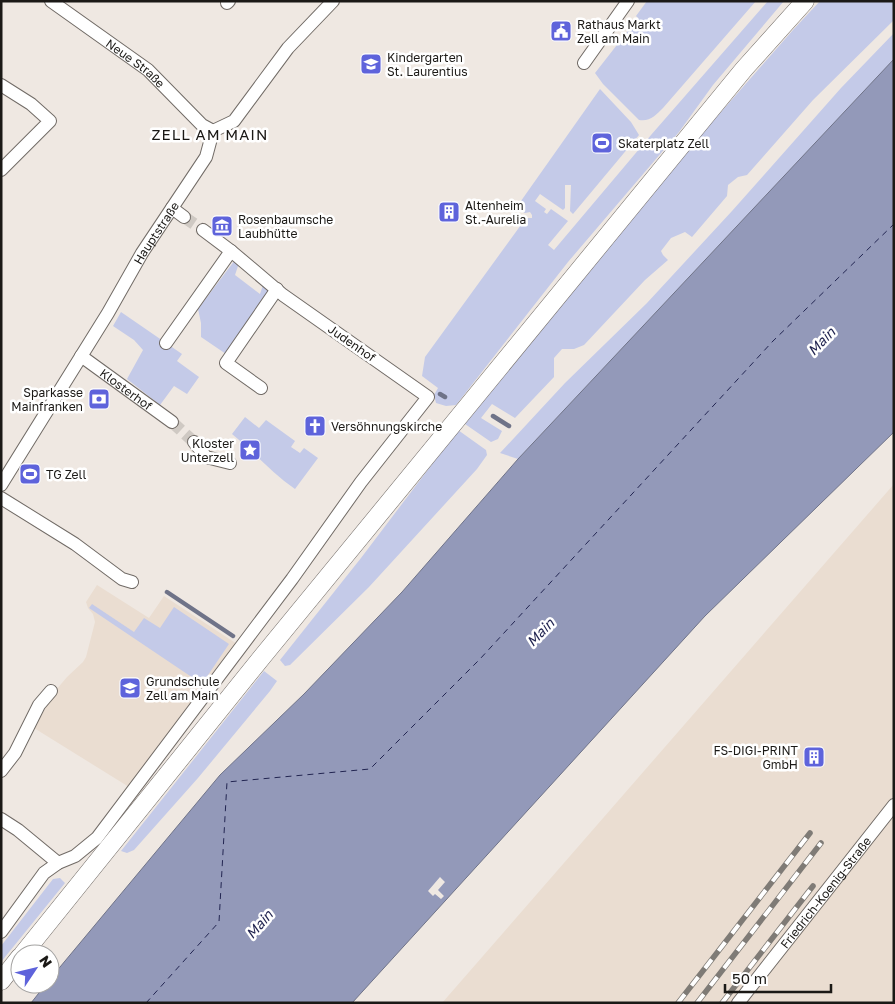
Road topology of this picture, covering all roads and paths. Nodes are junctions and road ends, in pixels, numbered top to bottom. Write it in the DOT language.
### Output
graph roads {
  1 [pos="51,1"];
  2 [pos="333,1"];
  3 [pos="628,1"];
  4 [pos="805,1"];
  5 [pos="584,63"];
  6 [pos="1,85"];
  7 [pos="213,131"];
  8 [pos="1,170"];
  9 [pos="172,208"];
  10 [pos="184,217"];
  11 [pos="203,230"];
  12 [pos="231,251"];
  13 [pos="277,289"];
  14 [pos="166,344"];
  15 [pos="81,356"];
  16 [pos="261,388"];
  17 [pos="172,422"];
  18 [pos="194,442"];
  19 [pos="230,463"];
  20 [pos="3,476"];
  21 [pos="1,498"];
  22 [pos="132,582"];
  23 [pos="51,691"];
  24 [pos="1,771"];
  25 [pos="894,805"];
  26 [pos="1,819"];
  27 [pos="58,863"];
  28 [pos="3,923"];
  29 [pos="31,944"];
  30 [pos="10,970"];
  31 [pos="1,981"];
  32 [pos="738,1003"];
  1 -- 7 [label="street, Neue Straße"];
  2 -- 7 [label="street"];
  3 -- 5 [label="street"];
  4 -- 29 [label="main road"];
  6 -- 8 [label="street"];
  7 -- 9 [label="street, Hauptstraße"];
  9 -- 10 [label="street"];
  9 -- 15 [label="street, Hauptstraße"];
  11 -- 12 [label="street, Judenhof"];
  12 -- 13 [label="street, Judenhof"];
  12 -- 14 [label="street"];
  13 -- 16 [label="street"];
  13 -- 27 [label="street, Judenhof"];
  15 -- 17 [label="street, Klosterhof"];
  15 -- 20 [label="street, Hauptstraße"];
  18 -- 19 [label="street"];
  21 -- 22 [label="street"];
  23 -- 24 [label="street"];
  25 -- 32 [label="street, Friedrich-Koenig-Straße"];
  26 -- 27 [label="street"];
  27 -- 28 [label="street"];
  30 -- 31 [label="main road"];
}
